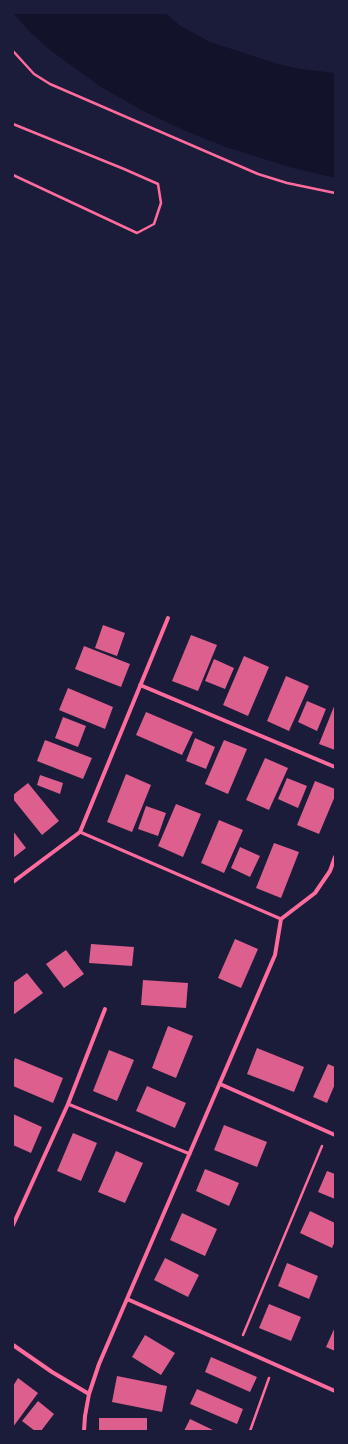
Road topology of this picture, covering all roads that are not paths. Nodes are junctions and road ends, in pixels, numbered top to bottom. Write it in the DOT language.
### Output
graph roads {
  1 [pos="168,618"];
  2 [pos="140,685"];
  3 [pos="335,767"];
  4 [pos="80,832"];
  5 [pos="335,858"];
  6 [pos="13,882"];
  7 [pos="281,919"];
  8 [pos="105,1009"];
  9 [pos="220,1084"];
  10 [pos="68,1104"];
  11 [pos="335,1135"];
  12 [pos="190,1154"];
  13 [pos="13,1226"];
  14 [pos="127,1299"];
  15 [pos="13,1345"];
  16 [pos="335,1391"];
  17 [pos="89,1394"];
  18 [pos="84,1431"];
  1 -- 2 [label="street"];
  2 -- 3 [label="street"];
  2 -- 4 [label="street"];
  4 -- 6 [label="street"];
  4 -- 7 [label="lane"];
  5 -- 7 [label="street"];
  7 -- 9 [label="street"];
  8 -- 10 [label="street"];
  9 -- 11 [label="street"];
  9 -- 12 [label="street"];
  10 -- 12 [label="lane"];
  10 -- 13 [label="street"];
  12 -- 14 [label="street"];
  14 -- 16 [label="street"];
  14 -- 17 [label="street"];
  15 -- 17 [label="street"];
  17 -- 18 [label="street"];
}
